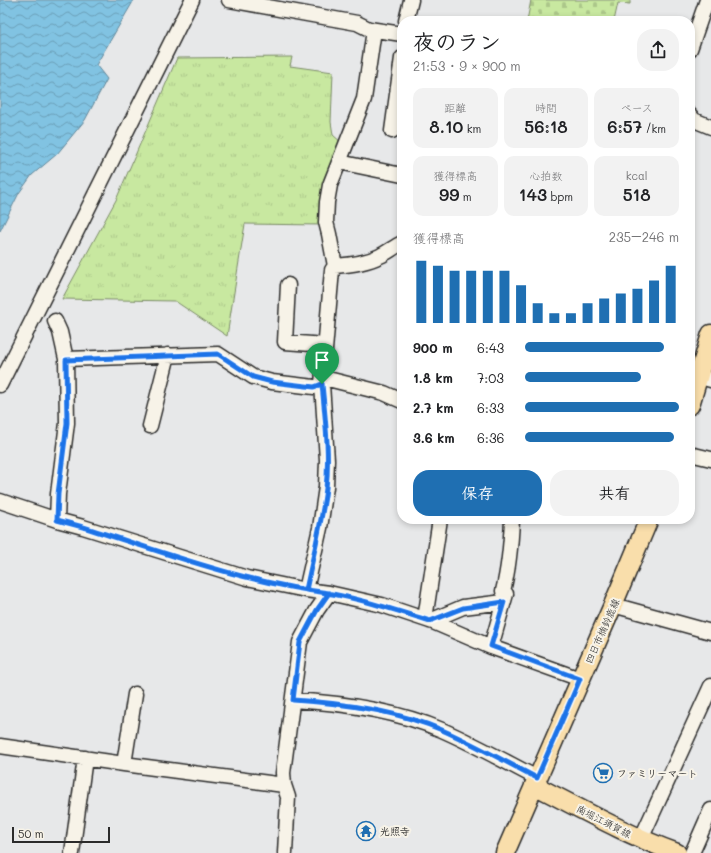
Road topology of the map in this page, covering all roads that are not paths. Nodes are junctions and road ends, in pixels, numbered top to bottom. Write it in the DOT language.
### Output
graph roads {
  1 [pos="192,0"];
  2 [pos="229,0"];
  3 [pos="411,0"];
  4 [pos="707,0"];
  5 [pos="407,16"];
  6 [pos="374,30"];
  7 [pos="397,33"];
  8 [pos="695,35"];
  9 [pos="397,94"];
  10 [pos="695,120"];
  11 [pos="711,127"];
  12 [pos="392,131"];
  13 [pos="339,162"];
  14 [pos="397,174"];
  15 [pos="397,245"];
  16 [pos="334,266"];
  17 [pos="288,285"];
  18 [pos="55,321"];
  19 [pos="711,334"];
  20 [pos="325,345"];
  21 [pos="168,355"];
  22 [pos="66,360"];
  23 [pos="700,377"];
  24 [pos="322,384"];
  25 [pos="0,385"];
  26 [pos="695,391"];
  27 [pos="397,399"];
  28 [pos="150,426"];
  29 [pos="695,455"];
  30 [pos="711,460"];
  31 [pos="0,501"];
  32 [pos="57,520"];
  33 [pos="439,524"];
  34 [pos="512,524"];
  35 [pos="647,524"];
  36 [pos="306,590"];
  37 [pos="329,593"];
  38 [pos="504,602"];
  39 [pos="613,606"];
  40 [pos="428,620"];
  41 [pos="711,632"];
  42 [pos="491,646"];
  43 [pos="580,679"];
  44 [pos="711,686"];
  45 [pos="135,694"];
  46 [pos="293,700"];
  47 [pos="0,746"];
  48 [pos="85,758"];
  49 [pos="124,764"];
  50 [pos="536,781"];
  51 [pos="284,785"];
  52 [pos="711,810"];
  53 [pos="641,839"];
  54 [pos="667,851"];
  55 [pos="72,853"];
  56 [pos="285,853"];
  57 [pos="505,853"];
  58 [pos="692,853"];
  1 -- 25 [label="street"];
  2 -- 6 [label="street"];
  3 -- 5 [label="street"];
  4 -- 8 [label="street"];
  6 -- 7 [label="street"];
  6 -- 13 [label="street"];
  9 -- 12 [label="street"];
  10 -- 11 [label="street"];
  13 -- 14 [label="street"];
  13 -- 16 [label="street"];
  15 -- 16 [label="street"];
  16 -- 20 [label="street"];
  17 -- 20 [label="street"];
  18 -- 22 [label="street"];
  19 -- 23 [label="main road"];
  20 -- 24 [label="street"];
  21 -- 22 [label="street"];
  21 -- 24 [label="street"];
  21 -- 28 [label="street"];
  22 -- 32 [label="street"];
  23 -- 26 [label="main road"];
  24 -- 27 [label="street"];
  24 -- 36 [label="street"];
  29 -- 30 [label="street"];
  31 -- 32 [label="street"];
  32 -- 36 [label="street"];
  33 -- 40 [label="street"];
  34 -- 38 [label="street"];
  35 -- 39 [label="main road, 四日市楠鈴鹿線"];
  36 -- 37 [label="street"];
  37 -- 40 [label="street"];
  37 -- 46 [label="street"];
  38 -- 40 [label="street"];
  38 -- 42 [label="street"];
  39 -- 41 [label="street"];
  39 -- 43 [label="main road, 四日市楠鈴鹿線"];
  40 -- 42 [label="street"];
  42 -- 43 [label="street"];
  43 -- 50 [label="main road, 四日市楠鈴鹿線"];
  44 -- 53 [label="street"];
  45 -- 49 [label="street"];
  46 -- 50 [label="street"];
  46 -- 51 [label="street"];
  47 -- 48 [label="street"];
  48 -- 49 [label="street"];
  48 -- 55 [label="street"];
  49 -- 51 [label="street"];
  50 -- 53 [label="main road, 南堀江須賀線"];
  50 -- 57 [label="main road, 四日市楠鈴鹿線"];
  51 -- 56 [label="street"];
  52 -- 58 [label="street"];
  53 -- 54 [label="main road, 南堀江須賀線"];
}
